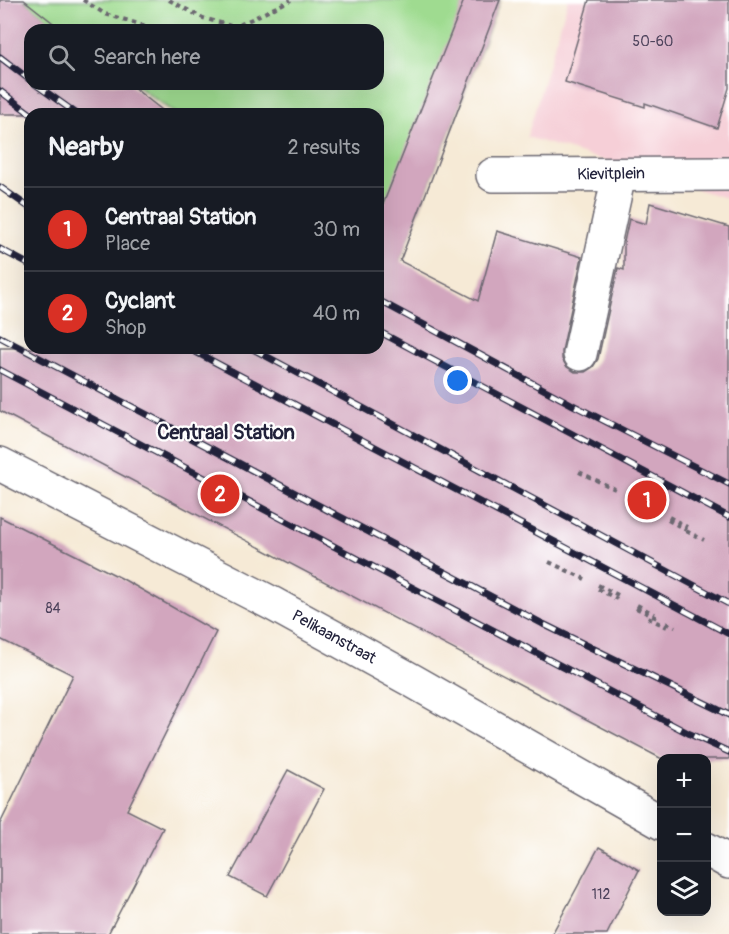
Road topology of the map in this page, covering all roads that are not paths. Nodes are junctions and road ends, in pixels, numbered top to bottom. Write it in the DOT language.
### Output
graph roads {
  1 [pos="729,174"];
  2 [pos="493,175"];
  3 [pos="619,175"];
  4 [pos="580,354"];
  5 [pos="0,464"];
  6 [pos="657,820"];
  7 [pos="711,852"];
  8 [pos="729,862"];
  1 -- 3 [label="street, Kievitplein"];
  2 -- 3 [label="street, Kievitplein"];
  3 -- 4 [label="street"];
  5 -- 6 [label="street, Pelikaanstraat"];
  7 -- 8 [label="street"];
}
